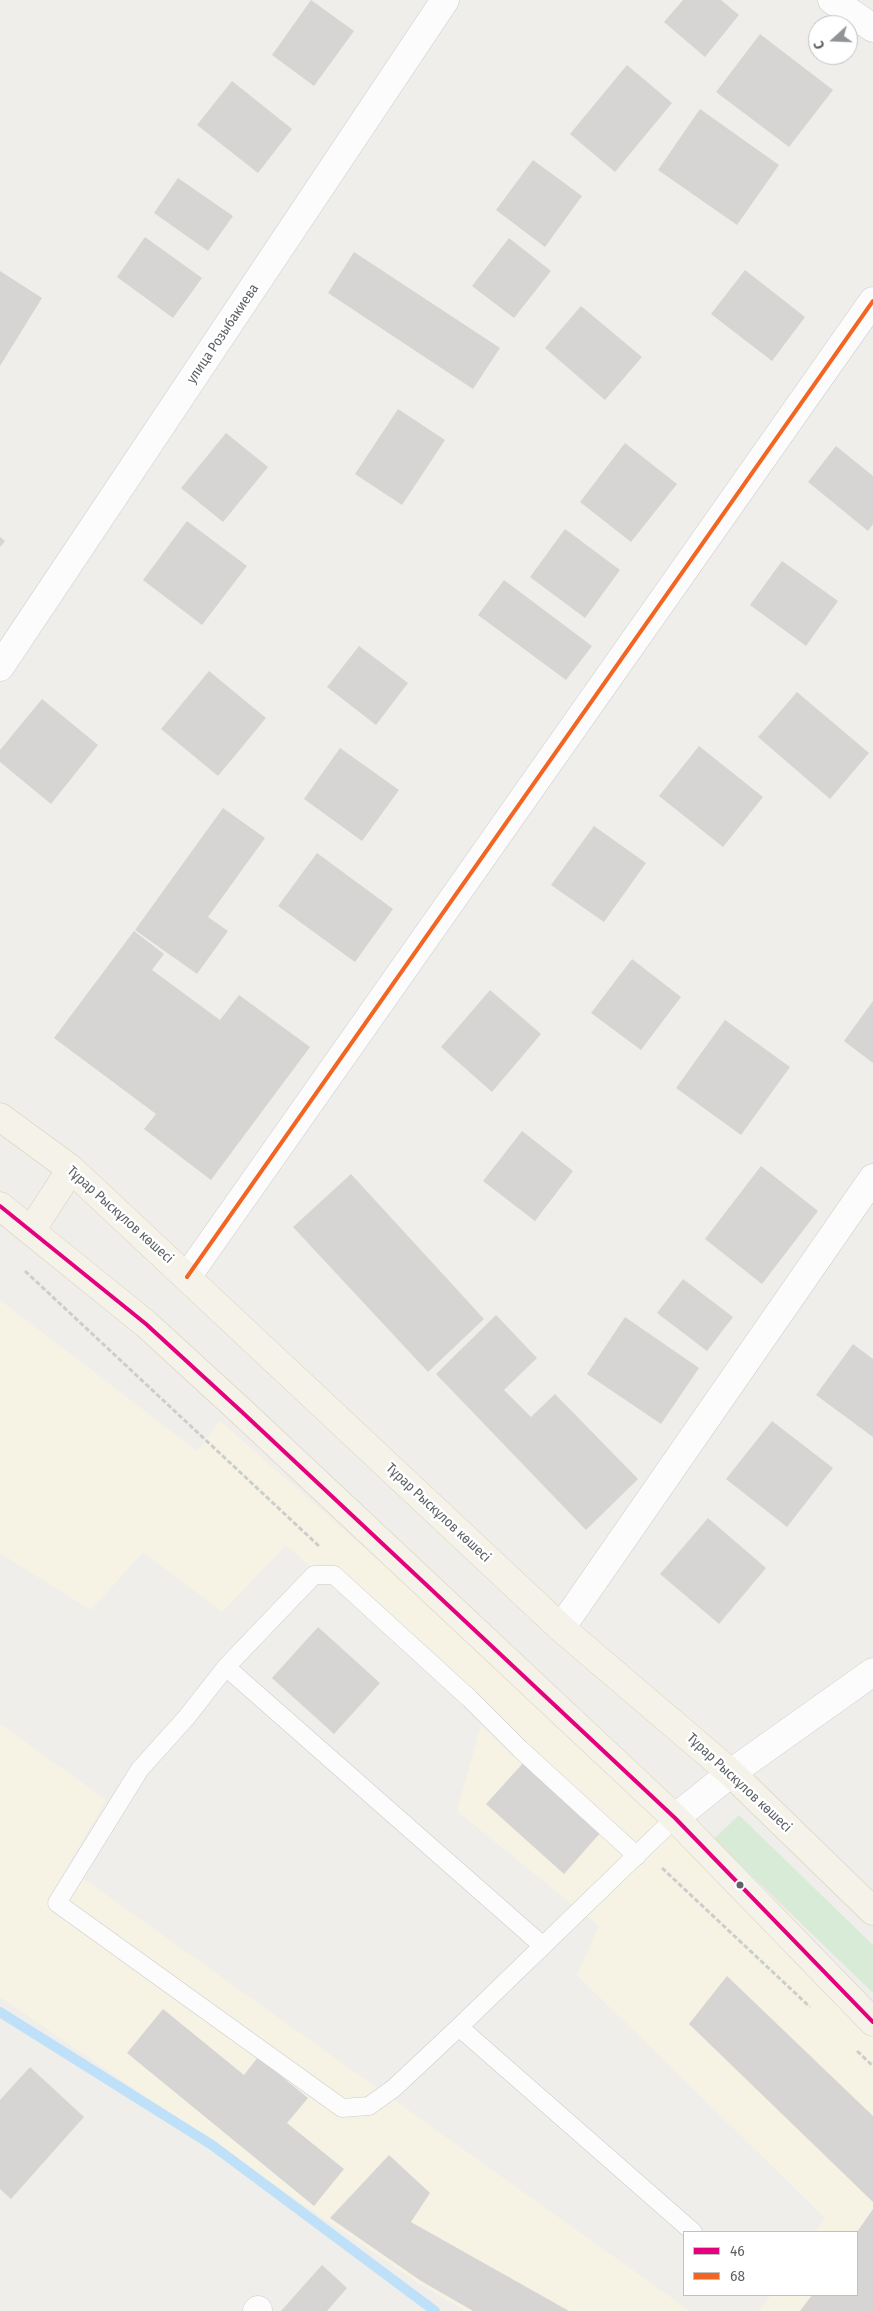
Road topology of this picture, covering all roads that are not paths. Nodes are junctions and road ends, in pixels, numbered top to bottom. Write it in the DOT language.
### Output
graph roads {
  1 [pos="445,0"];
  2 [pos="832,0"];
  3 [pos="873,28"];
  4 [pos="873,301"];
  5 [pos="0,667"];
  6 [pos="0,1117"];
  7 [pos="71,1169"];
  8 [pos="873,1178"];
  9 [pos="0,1206"];
  10 [pos="31,1231"];
  11 [pos="187,1277"];
  12 [pos="561,1628"];
  13 [pos="226,1667"];
  14 [pos="873,1672"];
  15 [pos="731,1773"];
  16 [pos="675,1818"];
  17 [pos="637,1856"];
  18 [pos="873,1911"];
  19 [pos="543,1946"];
  20 [pos="873,2022"];
  21 [pos="459,2027"];
  22 [pos="692,2231"];
  1 -- 5 [label="street, улица Розыбакиева"];
  2 -- 3 [label="street"];
  4 -- 11 [label="street"];
  6 -- 7 [label="main road, Тұрар Рыскұлов көшесі"];
  7 -- 10 [label="main road"];
  7 -- 11 [label="main road, Тұрар Рыскұлов көшесі"];
  8 -- 12 [label="street"];
  9 -- 10 [label="main road"];
  10 -- 16 [label="main road"];
  11 -- 12 [label="main road, Тұрар Рыскұлов көшесі"];
  12 -- 15 [label="main road, Тұрар Рыскұлов көшесі"];
  13 -- 17 [label="lane"];
  13 -- 19 [label="lane"];
  13 -- 21 [label="lane"];
  14 -- 15 [label="street"];
  15 -- 16 [label="street"];
  15 -- 18 [label="main road, Тұрар Рыскұлов көшесі"];
  16 -- 17 [label="lane"];
  16 -- 20 [label="main road"];
  17 -- 19 [label="lane"];
  19 -- 21 [label="lane"];
  21 -- 22 [label="lane"];
}
